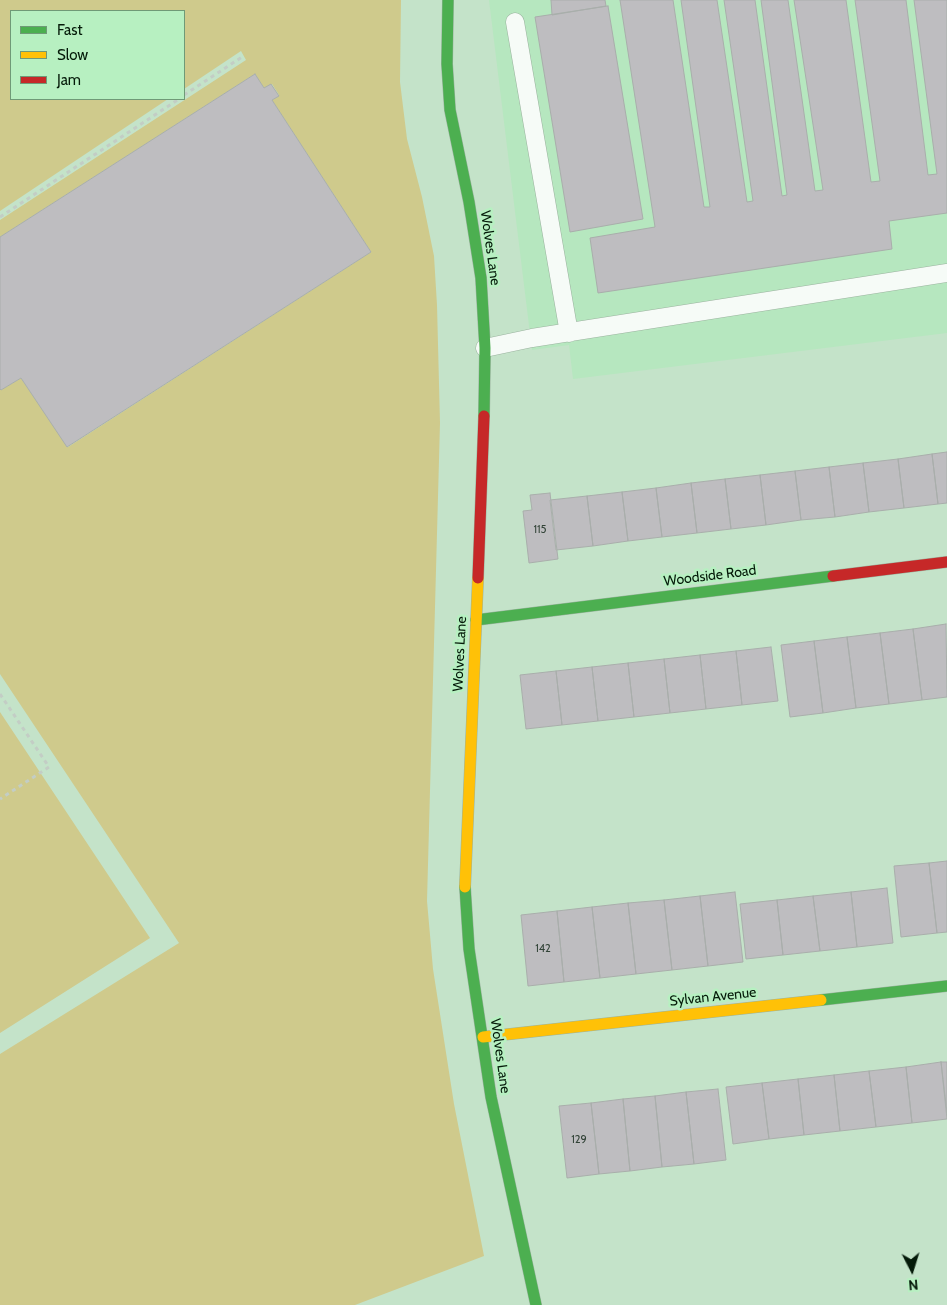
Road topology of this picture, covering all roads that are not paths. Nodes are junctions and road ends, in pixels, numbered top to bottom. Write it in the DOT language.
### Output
graph roads {
  1 [pos="448,0"];
  2 [pos="515,22"];
  3 [pos="947,273"];
  4 [pos="569,333"];
  5 [pos="485,348"];
  6 [pos="947,562"];
  7 [pos="476,620"];
  8 [pos="947,986"];
  9 [pos="483,1037"];
  10 [pos="536,1305"];
  1 -- 5 [label="street, Wolves Lane"];
  2 -- 4 [label="lane"];
  3 -- 4 [label="lane"];
  4 -- 5 [label="lane"];
  5 -- 7 [label="street, Wolves Lane"];
  6 -- 7 [label="street, Woodside Road"];
  7 -- 9 [label="street, Wolves Lane"];
  8 -- 9 [label="street, Sylvan Avenue"];
  9 -- 10 [label="street, Wolves Lane"];
}
